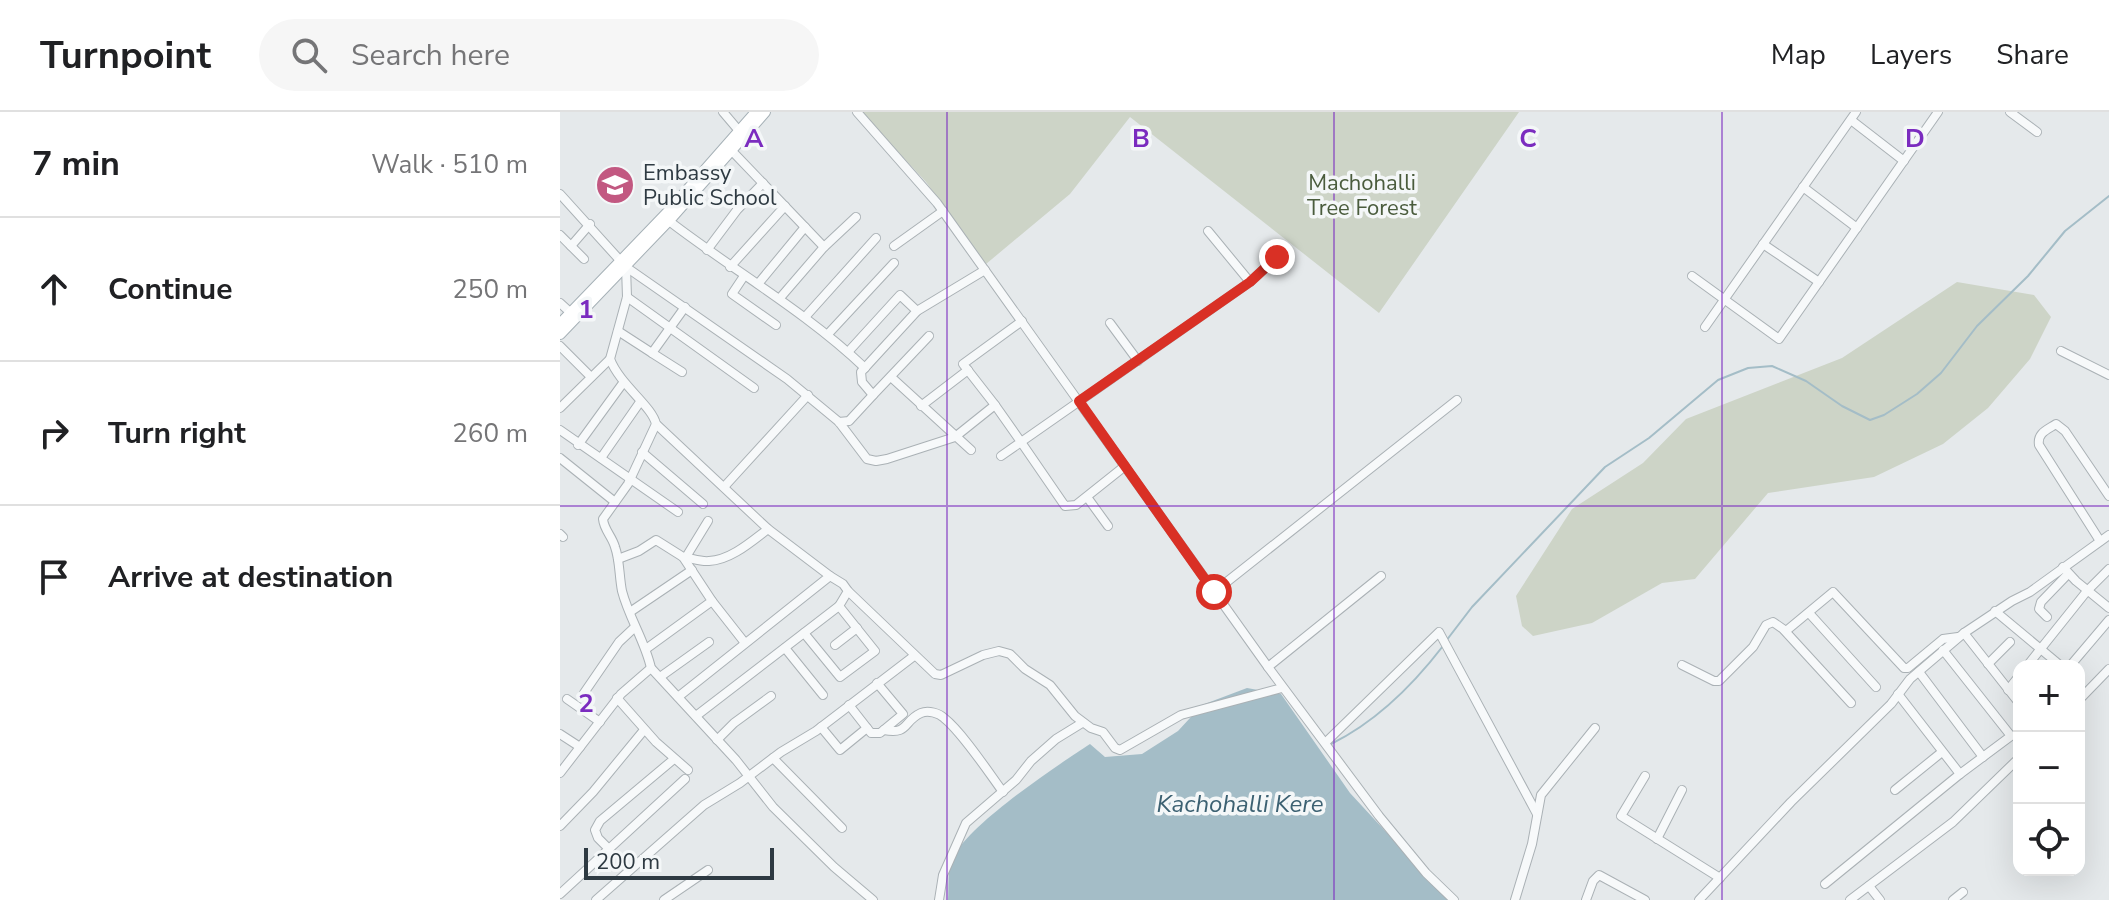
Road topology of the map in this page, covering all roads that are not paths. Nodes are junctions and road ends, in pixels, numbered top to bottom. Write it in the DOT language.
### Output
graph roads {
  1 [pos="723,112"];
  2 [pos="756,112"];
  3 [pos="765,112"];
  4 [pos="857,112"];
  5 [pos="1938,112"];
  6 [pos="2010,112"];
  7 [pos="1854,116"];
  8 [pos="740,132"];
  9 [pos="2037,132"];
  10 [pos="732,151"];
  11 [pos="1904,161"];
  12 [pos="763,183"];
  13 [pos="1803,187"];
  14 [pos="560,194"];
  15 [pos="785,206"];
  16 [pos="943,211"];
  17 [pos="856,217"];
  18 [pos="669,221"];
  19 [pos="590,224"];
  20 [pos="805,227"];
  21 [pos="1857,228"];
  22 [pos="1208,231"];
  23 [pos="560,235"];
  24 [pos="876,238"];
  25 [pos="1763,244"];
  26 [pos="571,246"];
  27 [pos="894,246"];
  28 [pos="824,247"];
  29 [pos="707,250"];
  30 [pos="1277,257"];
  31 [pos="584,259"];
  32 [pos="894,263"];
  33 [pos="623,264"];
  34 [pos="730,267"];
  35 [pos="985,270"];
  36 [pos="744,276"];
  37 [pos="1692,276"];
  38 [pos="1250,282"];
  39 [pos="1819,282"];
  40 [pos="758,284"];
  41 [pos="627,297"];
  42 [pos="780,298"];
  43 [pos="1725,298"];
  44 [pos="560,303"];
  45 [pos="685,307"];
  46 [pos="917,311"];
  47 [pos="571,313"];
  48 [pos="806,316"];
  49 [pos="1022,321"];
  50 [pos="1110,323"];
  51 [pos="560,324"];
  52 [pos="776,325"];
  53 [pos="1705,327"];
  54 [pos="670,328"];
  55 [pos="618,331"];
  56 [pos="560,334"];
  57 [pos="828,334"];
  58 [pos="929,336"];
  59 [pos="560,346"];
  60 [pos="2061,351"];
  61 [pos="848,352"];
  62 [pos="652,353"];
  63 [pos="610,359"];
  64 [pos="1138,361"];
  65 [pos="865,368"];
  66 [pos="968,370"];
  67 [pos="682,372"];
  68 [pos="2109,375"];
  69 [pos="591,377"];
  70 [pos="891,377"];
  71 [pos="623,383"];
  72 [pos="754,388"];
  73 [pos="808,395"];
  74 [pos="873,395"];
  75 [pos="1457,400"];
  76 [pos="1079,401"];
  77 [pos="640,402"];
  78 [pos="995,405"];
  79 [pos="921,406"];
  80 [pos="560,408"];
  81 [pos="839,422"];
  82 [pos="656,424"];
  83 [pos="560,430"];
  84 [pos="955,437"];
  85 [pos="1021,442"];
  86 [pos="578,445"];
  87 [pos="971,450"];
  88 [pos="642,452"];
  89 [pos="1001,456"];
  90 [pos="560,458"];
  91 [pos="601,458"];
  92 [pos="1125,466"];
  93 [pos="631,478"];
  94 [pos="724,487"];
  95 [pos="2109,496"];
  96 [pos="1087,497"];
  97 [pos="615,502"];
  98 [pos="703,504"];
  99 [pos="678,512"];
  100 [pos="708,521"];
  101 [pos="1108,526"];
  102 [pos="768,529"];
  103 [pos="2109,535"];
  104 [pos="2100,541"];
  105 [pos="685,557"];
  106 [pos="618,559"];
  107 [pos="2109,569"];
  108 [pos="692,570"];
  109 [pos="2065,570"];
  110 [pos="830,576"];
  111 [pos="1381,576"];
  112 [pos="848,591"];
  113 [pos="2087,591"];
  114 [pos="1214,592"];
  115 [pos="712,601"];
  116 [pos="839,606"];
  117 [pos="2109,608"];
  118 [pos="1995,611"];
  119 [pos="630,612"];
  120 [pos="1809,613"];
  121 [pos="2047,617"];
  122 [pos="2109,620"];
  123 [pos="635,627"];
  124 [pos="857,628"];
  125 [pos="1784,630"];
  126 [pos="804,633"];
  127 [pos="1961,635"];
  128 [pos="709,642"];
  129 [pos="2010,642"];
  130 [pos="745,643"];
  131 [pos="835,645"];
  132 [pos="2040,647"];
  133 [pos="785,648"];
  134 [pos="646,649"];
  135 [pos="1943,650"];
  136 [pos="914,656"];
  137 [pos="2031,660"];
  138 [pos="2054,660"];
  139 [pos="2075,660"];
  140 [pos="1988,664"];
  141 [pos="1682,665"];
  142 [pos="1268,667"];
  143 [pos="651,668"];
  144 [pos="2109,669"];
  145 [pos="1919,672"];
  146 [pos="660,677"];
  147 [pos="877,683"];
  148 [pos="2013,684"];
  149 [pos="1876,687"];
  150 [pos="1282,688"];
  151 [pos="2008,690"];
  152 [pos="584,693"];
  153 [pos="1898,694"];
  154 [pos="2085,694"];
  155 [pos="823,695"];
  156 [pos="771,696"];
  157 [pos="2013,696"];
  158 [pos="678,697"];
  159 [pos="617,698"];
  160 [pos="567,699"];
  161 [pos="1851,703"];
  162 [pos="849,705"];
  163 [pos="696,716"];
  164 [pos="600,722"];
  165 [pos="1082,723"];
  166 [pos="821,727"];
  167 [pos="867,728"];
  168 [pos="1595,728"];
  169 [pos="644,730"];
  170 [pos="884,730"];
  171 [pos="560,734"];
  172 [pos="717,740"];
  173 [pos="1328,745"];
  174 [pos="580,747"];
  175 [pos="1942,752"];
  176 [pos="1983,757"];
  177 [pos="773,758"];
  178 [pos="674,759"];
  179 [pos="2013,764"];
  180 [pos="561,769"];
  181 [pos="1960,774"];
  182 [pos="1645,776"];
  183 [pos="748,778"];
  184 [pos="1682,790"];
  185 [pos="1895,790"];
  186 [pos="1003,792"];
  187 [pos="1537,814"];
  188 [pos="562,821"];
  189 [pos="842,828"];
  190 [pos="1657,839"];
  191 [pos="609,849"];
  192 [pos="708,870"];
  193 [pos="1720,878"];
  194 [pos="1825,884"];
  195 [pos="1869,886"];
  196 [pos="1963,892"];
  197 [pos="560,894"];
  198 [pos="596,900"];
  199 [pos="664,900"];
  200 [pos="873,900"];
  201 [pos="939,900"];
  202 [pos="1454,900"];
  203 [pos="1515,900"];
  204 [pos="1586,900"];
  205 [pos="1645,900"];
  206 [pos="1699,900"];
  207 [pos="1850,900"];
  208 [pos="1880,900"];
  209 [pos="1953,900"];
  1 -- 8 [label="street"];
  2 -- 8 [label="main road"];
  3 -- 10 [label="main road"];
  4 -- 16 [label="street"];
  5 -- 11 [label="street"];
  6 -- 9 [label="street"];
  7 -- 11 [label="street"];
  7 -- 13 [label="street"];
  8 -- 33 [label="main road"];
  10 -- 12 [label="street"];
  10 -- 18 [label="main road"];
  11 -- 21 [label="street"];
  12 -- 15 [label="street"];
  12 -- 29 [label="street"];
  13 -- 21 [label="street"];
  13 -- 25 [label="street"];
  14 -- 19 [label="street"];
  15 -- 20 [label="street"];
  15 -- 34 [label="street"];
  16 -- 27 [label="street"];
  16 -- 35 [label="street"];
  17 -- 28 [label="street"];
  18 -- 29 [label="street"];
  18 -- 33 [label="main road"];
  19 -- 26 [label="street"];
  19 -- 33 [label="street"];
  20 -- 28 [label="street"];
  20 -- 40 [label="street"];
  21 -- 39 [label="street"];
  22 -- 38 [label="street"];
  23 -- 26 [label="street"];
  24 -- 48 [label="street"];
  25 -- 39 [label="street"];
  25 -- 43 [label="street"];
  26 -- 31 [label="street"];
  28 -- 42 [label="street"];
  29 -- 34 [label="street"];
  30 -- 38 [label="street"];
  32 -- 57 [label="street"];
  33 -- 41 [label="street"];
  33 -- 45 [label="street"];
  33 -- 47 [label="main road"];
  33 -- 56 [label="main road"];
  34 -- 36 [label="street"];
  35 -- 46 [label="street"];
  35 -- 49 [label="street"];
  36 -- 40 [label="street"];
  36 -- 52 [label="street"];
  37 -- 43 [label="street"];
  38 -- 64 [label="street"];
  39 -- 43 [label="street"];
  40 -- 42 [label="street"];
  41 -- 54 [label="street"];
  41 -- 55 [label="street"];
  42 -- 48 [label="street"];
  43 -- 53 [label="street"];
  44 -- 47 [label="street"];
  45 -- 54 [label="street"];
  45 -- 73 [label="street"];
  46 -- 61 [label="street"];
  46 -- 65 [label="street"];
  47 -- 51 [label="main road"];
  48 -- 57 [label="street"];
  49 -- 66 [label="street"];
  49 -- 76 [label="street"];
  50 -- 64 [label="street"];
  54 -- 62 [label="street"];
  54 -- 72 [label="street"];
  55 -- 62 [label="street"];
  55 -- 63 [label="street"];
  57 -- 61 [label="street"];
  58 -- 70 [label="street"];
  59 -- 69 [label="street"];
  60 -- 68 [label="street"];
  61 -- 65 [label="street"];
  62 -- 67 [label="street"];
  63 -- 69 [label="street"];
  63 -- 71 [label="street"];
  64 -- 76 [label="street"];
  65 -- 74 [label="street"];
  66 -- 78 [label="street"];
  66 -- 79 [label="street"];
  69 -- 80 [label="street"];
  70 -- 74 [label="street"];
  70 -- 79 [label="street"];
  71 -- 77 [label="street"];
  71 -- 86 [label="street"];
  73 -- 81 [label="street"];
  73 -- 94 [label="street"];
  74 -- 81 [label="street"];
  75 -- 114 [label="street"];
  76 -- 85 [label="street"];
  76 -- 92 [label="street"];
  77 -- 82 [label="street"];
  77 -- 91 [label="street"];
  78 -- 84 [label="street"];
  78 -- 85 [label="street"];
  79 -- 84 [label="street"];
  81 -- 84 [label="street"];
  82 -- 88 [label="street"];
  82 -- 94 [label="street"];
  83 -- 86 [label="street"];
  84 -- 87 [label="street"];
  85 -- 89 [label="street"];
  85 -- 96 [label="street"];
  86 -- 91 [label="street"];
  88 -- 93 [label="street"];
  88 -- 98 [label="street"];
  90 -- 97 [label="street"];
  91 -- 93 [label="street"];
  92 -- 96 [label="street"];
  92 -- 114 [label="street"];
  93 -- 97 [label="street"];
  93 -- 99 [label="street"];
  94 -- 102 [label="street"];
  95 -- 104 [label="street"];
  96 -- 101 [label="street"];
  97 -- 106 [label="street"];
  100 -- 105 [label="street"];
  102 -- 105 [label="street"];
  102 -- 110 [label="street"];
  103 -- 104 [label="street"];
  104 -- 109 [label="street"];
  105 -- 106 [label="street"];
  105 -- 108 [label="street"];
  106 -- 119 [label="street"];
  107 -- 113 [label="street"];
  108 -- 115 [label="street"];
  108 -- 119 [label="street"];
  109 -- 113 [label="street"];
  109 -- 118 [label="street"];
  109 -- 121 [label="street"];
  110 -- 112 [label="street"];
  110 -- 130 [label="street"];
  111 -- 142 [label="street"];
  112 -- 116 [label="street"];
  112 -- 136 [label="street"];
  113 -- 117 [label="street"];
  113 -- 132 [label="street"];
  114 -- 142 [label="street"];
  115 -- 130 [label="street"];
  115 -- 134 [label="street"];
  116 -- 124 [label="street"];
  116 -- 126 [label="street"];
  118 -- 127 [label="street"];
  118 -- 132 [label="street"];
  119 -- 123 [label="street"];
  120 -- 125 [label="street"];
  120 -- 127 [label="street"];
  120 -- 149 [label="street"];
  122 -- 139 [label="street"];
  123 -- 134 [label="street"];
  123 -- 152 [label="street"];
  124 -- 126 [label="street"];
  124 -- 131 [label="street"];
  125 -- 141 [label="street"];
  125 -- 161 [label="street"];
  126 -- 133 [label="street"];
  127 -- 135 [label="street"];
  127 -- 140 [label="street"];
  128 -- 146 [label="street"];
  129 -- 140 [label="street"];
  130 -- 158 [label="street"];
  132 -- 137 [label="street"];
  132 -- 138 [label="street"];
  133 -- 155 [label="street"];
  133 -- 163 [label="street"];
  134 -- 143 [label="street"];
  135 -- 145 [label="street"];
  135 -- 176 [label="street"];
  136 -- 147 [label="street"];
  136 -- 165 [label="street"];
  140 -- 151 [label="street"];
  142 -- 150 [label="street"];
  143 -- 146 [label="street"];
  143 -- 159 [label="street"];
  144 -- 154 [label="street"];
  145 -- 153 [label="street"];
  145 -- 176 [label="street"];
  146 -- 158 [label="street"];
  147 -- 162 [label="street"];
  147 -- 170 [label="street"];
  148 -- 151 [label="street"];
  150 -- 165 [label="street"];
  150 -- 173 [label="street"];
  151 -- 157 [label="street"];
  153 -- 175 [label="street"];
  153 -- 193 [label="street"];
  156 -- 172 [label="street"];
  158 -- 163 [label="street"];
  159 -- 164 [label="street"];
  159 -- 169 [label="street"];
  160 -- 164 [label="street"];
  162 -- 166 [label="street"];
  162 -- 167 [label="street"];
  163 -- 172 [label="street"];
  164 -- 174 [label="street"];
  165 -- 186 [label="street"];
  166 -- 167 [label="street"];
  166 -- 177 [label="street"];
  167 -- 170 [label="street"];
  168 -- 187 [label="street"];
  169 -- 178 [label="street"];
  169 -- 188 [label="street"];
  170 -- 186 [label="street"];
  171 -- 174 [label="street"];
  172 -- 183 [label="street"];
  173 -- 187 [label="street"];
  173 -- 202 [label="street"];
  174 -- 180 [label="street"];
  175 -- 181 [label="street"];
  175 -- 185 [label="street"];
  176 -- 181 [label="street"];
  177 -- 183 [label="street"];
  177 -- 189 [label="street"];
  178 -- 191 [label="street"];
  178 -- 191 [label="street"];
  179 -- 195 [label="street"];
  181 -- 194 [label="street"];
  182 -- 190 [label="street"];
  183 -- 198 [label="street"];
  183 -- 200 [label="street"];
  184 -- 190 [label="street"];
  186 -- 201 [label="street"];
  187 -- 203 [label="street"];
  190 -- 193 [label="street"];
  191 -- 197 [label="street"];
  192 -- 199 [label="street"];
  193 -- 206 [label="street"];
  195 -- 207 [label="street"];
  195 -- 208 [label="street"];
  196 -- 209 [label="street"];
  204 -- 205 [label="street"];
}
